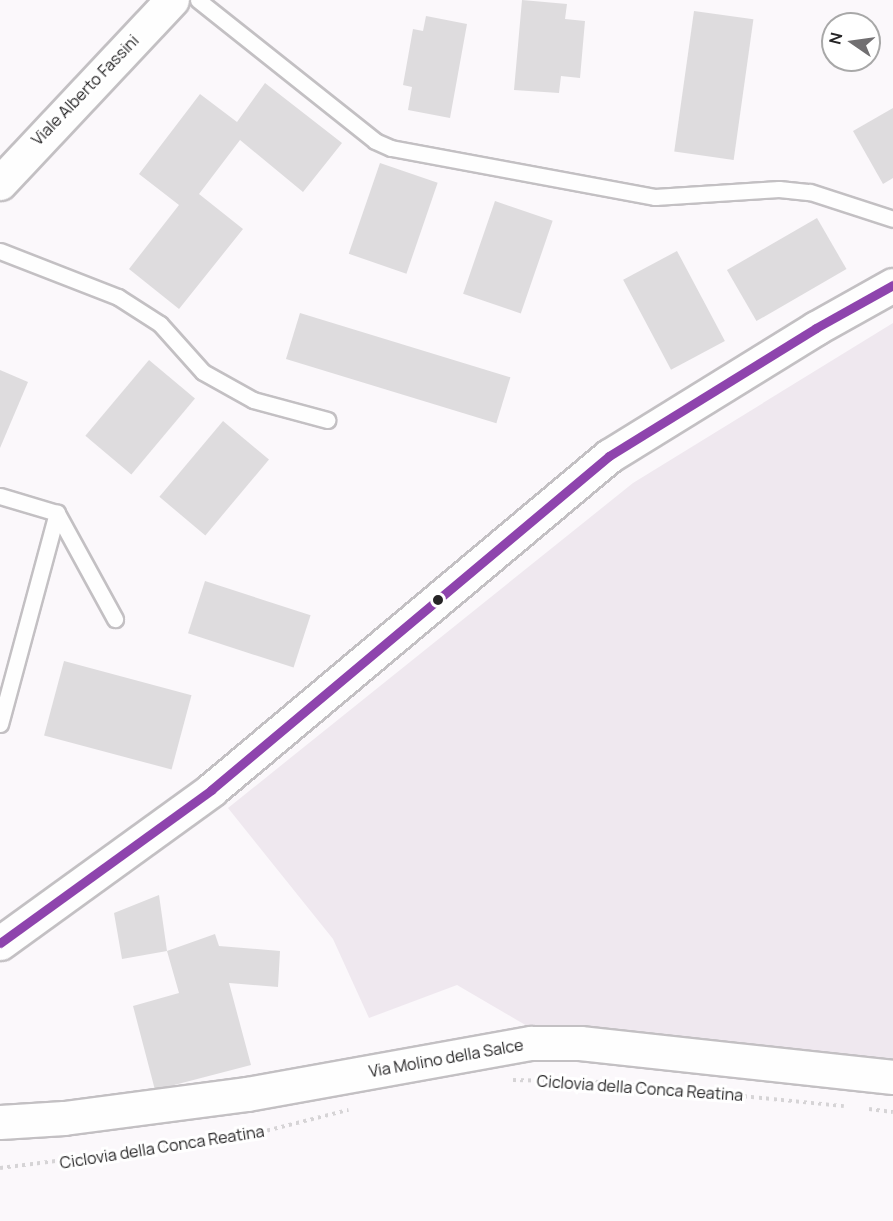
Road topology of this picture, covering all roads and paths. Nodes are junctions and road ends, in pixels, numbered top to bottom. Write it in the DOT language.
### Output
graph roads {
  1 [pos="172,0"];
  2 [pos="198,0"];
  3 [pos="0,183"];
  4 [pos="893,219"];
  5 [pos="0,251"];
  6 [pos="893,285"];
  7 [pos="327,420"];
  8 [pos="0,496"];
  9 [pos="57,513"];
  10 [pos="115,619"];
  11 [pos="0,724"];
  12 [pos="0,943"];
  13 [pos="893,1077"];
  14 [pos="502,1082"];
  15 [pos="360,1105"];
  16 [pos="849,1106"];
  17 [pos="861,1107"];
  18 [pos="893,1112"];
  19 [pos="0,1122"];
  20 [pos="0,1168"];
  1 -- 3 [label="main road, Viale Alberto Fassini"];
  2 -- 4 [label="lane"];
  5 -- 7 [label="lane"];
  6 -- 12 [label="main road"];
  8 -- 9 [label="lane"];
  9 -- 10 [label="lane"];
  9 -- 11 [label="lane"];
  13 -- 19 [label="main road, Via Molino della Salce"];
  14 -- 16 [label="path, Ciclovia della Conca Reatina"];
  15 -- 20 [label="path, Ciclovia della Conca Reatina"];
  17 -- 18 [label="path"];
}
